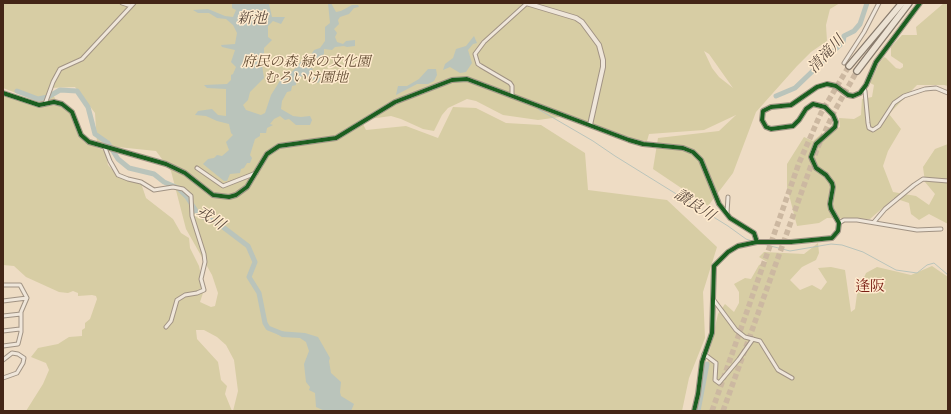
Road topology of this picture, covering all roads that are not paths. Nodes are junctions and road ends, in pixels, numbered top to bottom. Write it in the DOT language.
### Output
graph roads {
  1 [pos="122,3"];
  2 [pos="134,3"];
  3 [pos="526,3"];
  4 [pos="879,3"];
  5 [pos="902,3"];
  6 [pos="909,3"];
  7 [pos="920,3"];
  8 [pos="131,6"];
  9 [pos="846,64"];
  10 [pos="857,71"];
  11 [pos="864,89"];
  12 [pos="3,93"];
  13 [pos="948,93"];
  14 [pos="512,96"];
  15 [pos="45,104"];
  16 [pos="590,125"];
  17 [pos="105,148"];
  18 [pos="197,168"];
  19 [pos="256,173"];
  20 [pos="948,181"];
  21 [pos="728,197"];
  22 [pos="727,214"];
  23 [pos="874,222"];
  24 [pos="838,223"];
  25 [pos="941,229"];
  26 [pos="757,242"];
  27 [pos="3,284"];
  28 [pos="27,298"];
  29 [pos="713,299"];
  30 [pos="3,301"];
  31 [pos="21,314"];
  32 [pos="3,316"];
  33 [pos="166,327"];
  34 [pos="20,329"];
  35 [pos="3,331"];
  36 [pos="753,339"];
  37 [pos="3,346"];
  38 [pos="704,354"];
  39 [pos="3,360"];
  40 [pos="3,378"];
  41 [pos="792,378"];
  42 [pos="694,411"];
  1 -- 8 [label="street"];
  2 -- 8 [label="street"];
  3 -- 14 [label="street"];
  3 -- 16 [label="street"];
  4 -- 9 [label="street"];
  5 -- 9 [label="highway"];
  6 -- 10 [label="highway"];
  7 -- 11 [label="street"];
  8 -- 15 [label="street"];
  11 -- 13 [label="street"];
  11 -- 24 [label="street"];
  12 -- 15 [label="street"];
  14 -- 16 [label="street"];
  14 -- 19 [label="street"];
  15 -- 17 [label="street"];
  16 -- 22 [label="street"];
  17 -- 19 [label="street"];
  17 -- 33 [label="street"];
  18 -- 19 [label="street"];
  20 -- 23 [label="street"];
  21 -- 22 [label="street"];
  22 -- 26 [label="street"];
  23 -- 24 [label="street"];
  23 -- 25 [label="street"];
  24 -- 26 [label="street"];
  26 -- 29 [label="street"];
  27 -- 28 [label="street"];
  28 -- 30 [label="street"];
  28 -- 31 [label="street"];
  29 -- 36 [label="street"];
  29 -- 38 [label="street"];
  31 -- 32 [label="street"];
  31 -- 34 [label="street"];
  34 -- 35 [label="street"];
  34 -- 37 [label="street"];
  36 -- 38 [label="street"];
  36 -- 41 [label="street"];
  38 -- 42 [label="street"];
  39 -- 40 [label="street"];
}
